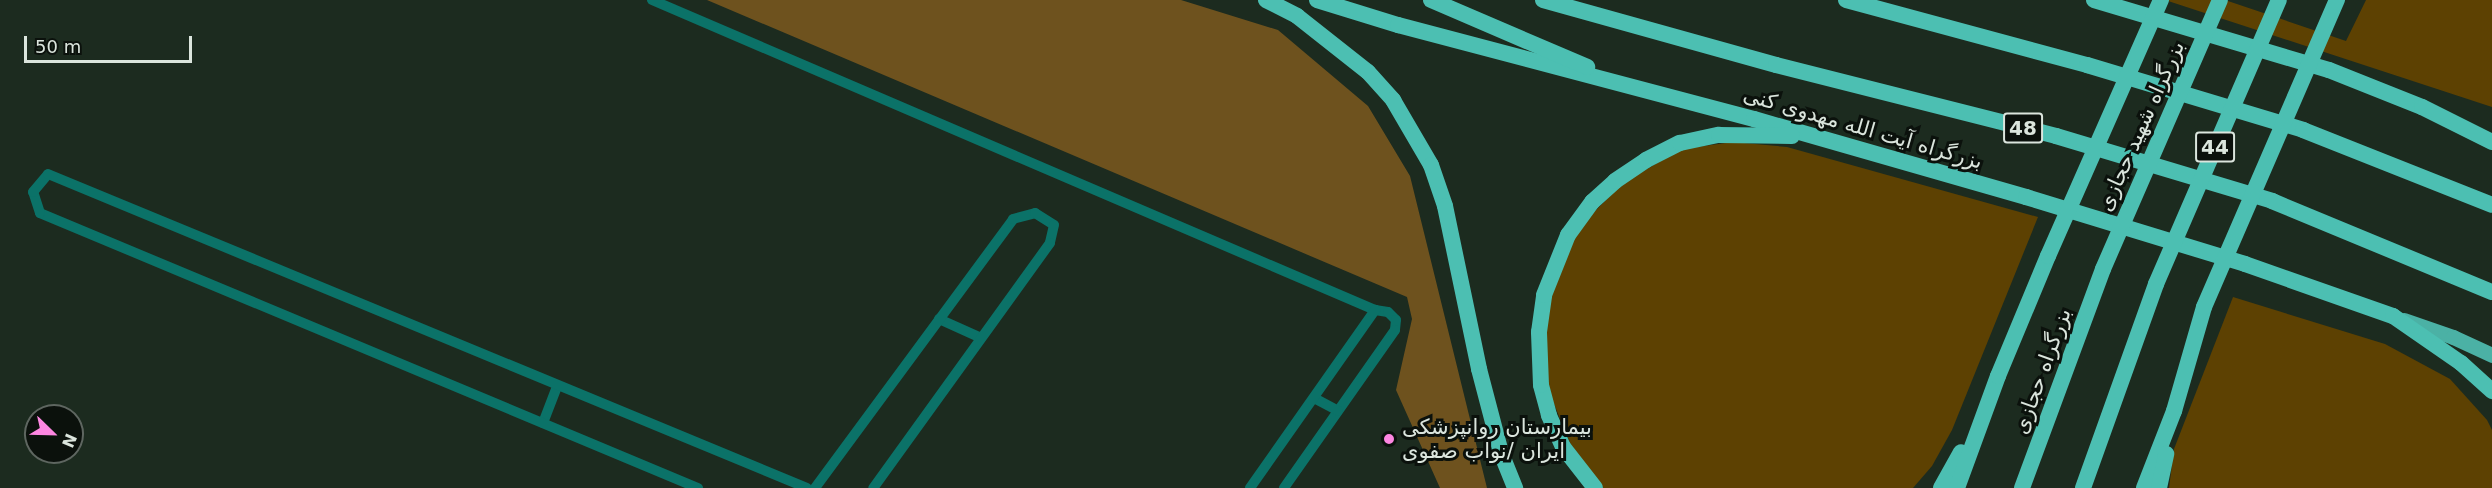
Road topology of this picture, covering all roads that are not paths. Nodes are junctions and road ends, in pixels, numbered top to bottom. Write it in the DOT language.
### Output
graph roads {
  1 [pos="652,0"];
  2 [pos="1266,0"];
  3 [pos="1317,0"];
  4 [pos="1431,0"];
  5 [pos="1543,0"];
  6 [pos="1846,0"];
  7 [pos="2094,0"];
  8 [pos="2161,0"];
  9 [pos="2220,0"];
  10 [pos="2337,0"];
  11 [pos="2276,5"];
  12 [pos="1629,86"];
  13 [pos="2422,107"];
  14 [pos="2492,128"];
  15 [pos="1806,135"];
  16 [pos="2492,142"];
  17 [pos="2492,205"];
  18 [pos="2103,269"];
  19 [pos="2492,292"];
  20 [pos="1375,310"];
  21 [pos="2393,316"];
  22 [pos="939,318"];
  23 [pos="981,338"];
  24 [pos="2492,355"];
  25 [pos="1998,376"];
  26 [pos="556,387"];
  27 [pos="2492,391"];
  28 [pos="1314,398"];
  29 [pos="1338,411"];
  30 [pos="2174,411"];
  31 [pos="543,423"];
  32 [pos="698,488"];
  33 [pos="807,488"];
  34 [pos="815,488"];
  35 [pos="873,488"];
  36 [pos="1250,488"];
  37 [pos="1284,488"];
  38 [pos="1515,488"];
  39 [pos="1595,488"];
  40 [pos="1941,488"];
  41 [pos="1957,488"];
  42 [pos="2022,488"];
  43 [pos="2083,488"];
  44 [pos="2144,488"];
  45 [pos="2159,488"];
  1 -- 20 [label="lane"];
  2 -- 38 [label="highway"];
  3 -- 12 [label="highway, بزرگراه آیت الله مهدوی کنی"];
  4 -- 12 [label="highway"];
  5 -- 19 [label="highway, بزرگراه آیت الله مهدوی کنی / 48"];
  6 -- 17 [label="highway"];
  7 -- 13 [label="highway"];
  8 -- 25 [label="highway"];
  9 -- 18 [label="highway, بزرگراه شهید حجازی / 44"];
  10 -- 30 [label="highway"];
  11 -- 43 [label="highway, 44"];
  12 -- 15 [label="highway, بزرگراه آیت الله مهدوی کنی"];
  13 -- 14 [label="highway"];
  13 -- 16 [label="highway"];
  15 -- 21 [label="highway, بزرگراه آیت الله مهدوی کنی"];
  15 -- 39 [label="highway"];
  18 -- 42 [label="highway, بزرگراه حجازی / 44"];
  20 -- 28 [label="lane"];
  20 -- 29 [label="lane"];
  21 -- 24 [label="main road"];
  21 -- 27 [label="highway, بزرگراه آیت الله مهدوی کنی"];
  22 -- 23 [label="lane"];
  22 -- 23 [label="lane"];
  22 -- 34 [label="lane"];
  23 -- 35 [label="lane"];
  25 -- 40 [label="highway"];
  25 -- 41 [label="highway"];
  26 -- 31 [label="lane"];
  26 -- 31 [label="lane"];
  26 -- 33 [label="lane"];
  28 -- 29 [label="lane"];
  28 -- 36 [label="lane"];
  29 -- 37 [label="lane"];
  30 -- 44 [label="highway"];
  30 -- 45 [label="highway"];
  31 -- 32 [label="lane"];
}
